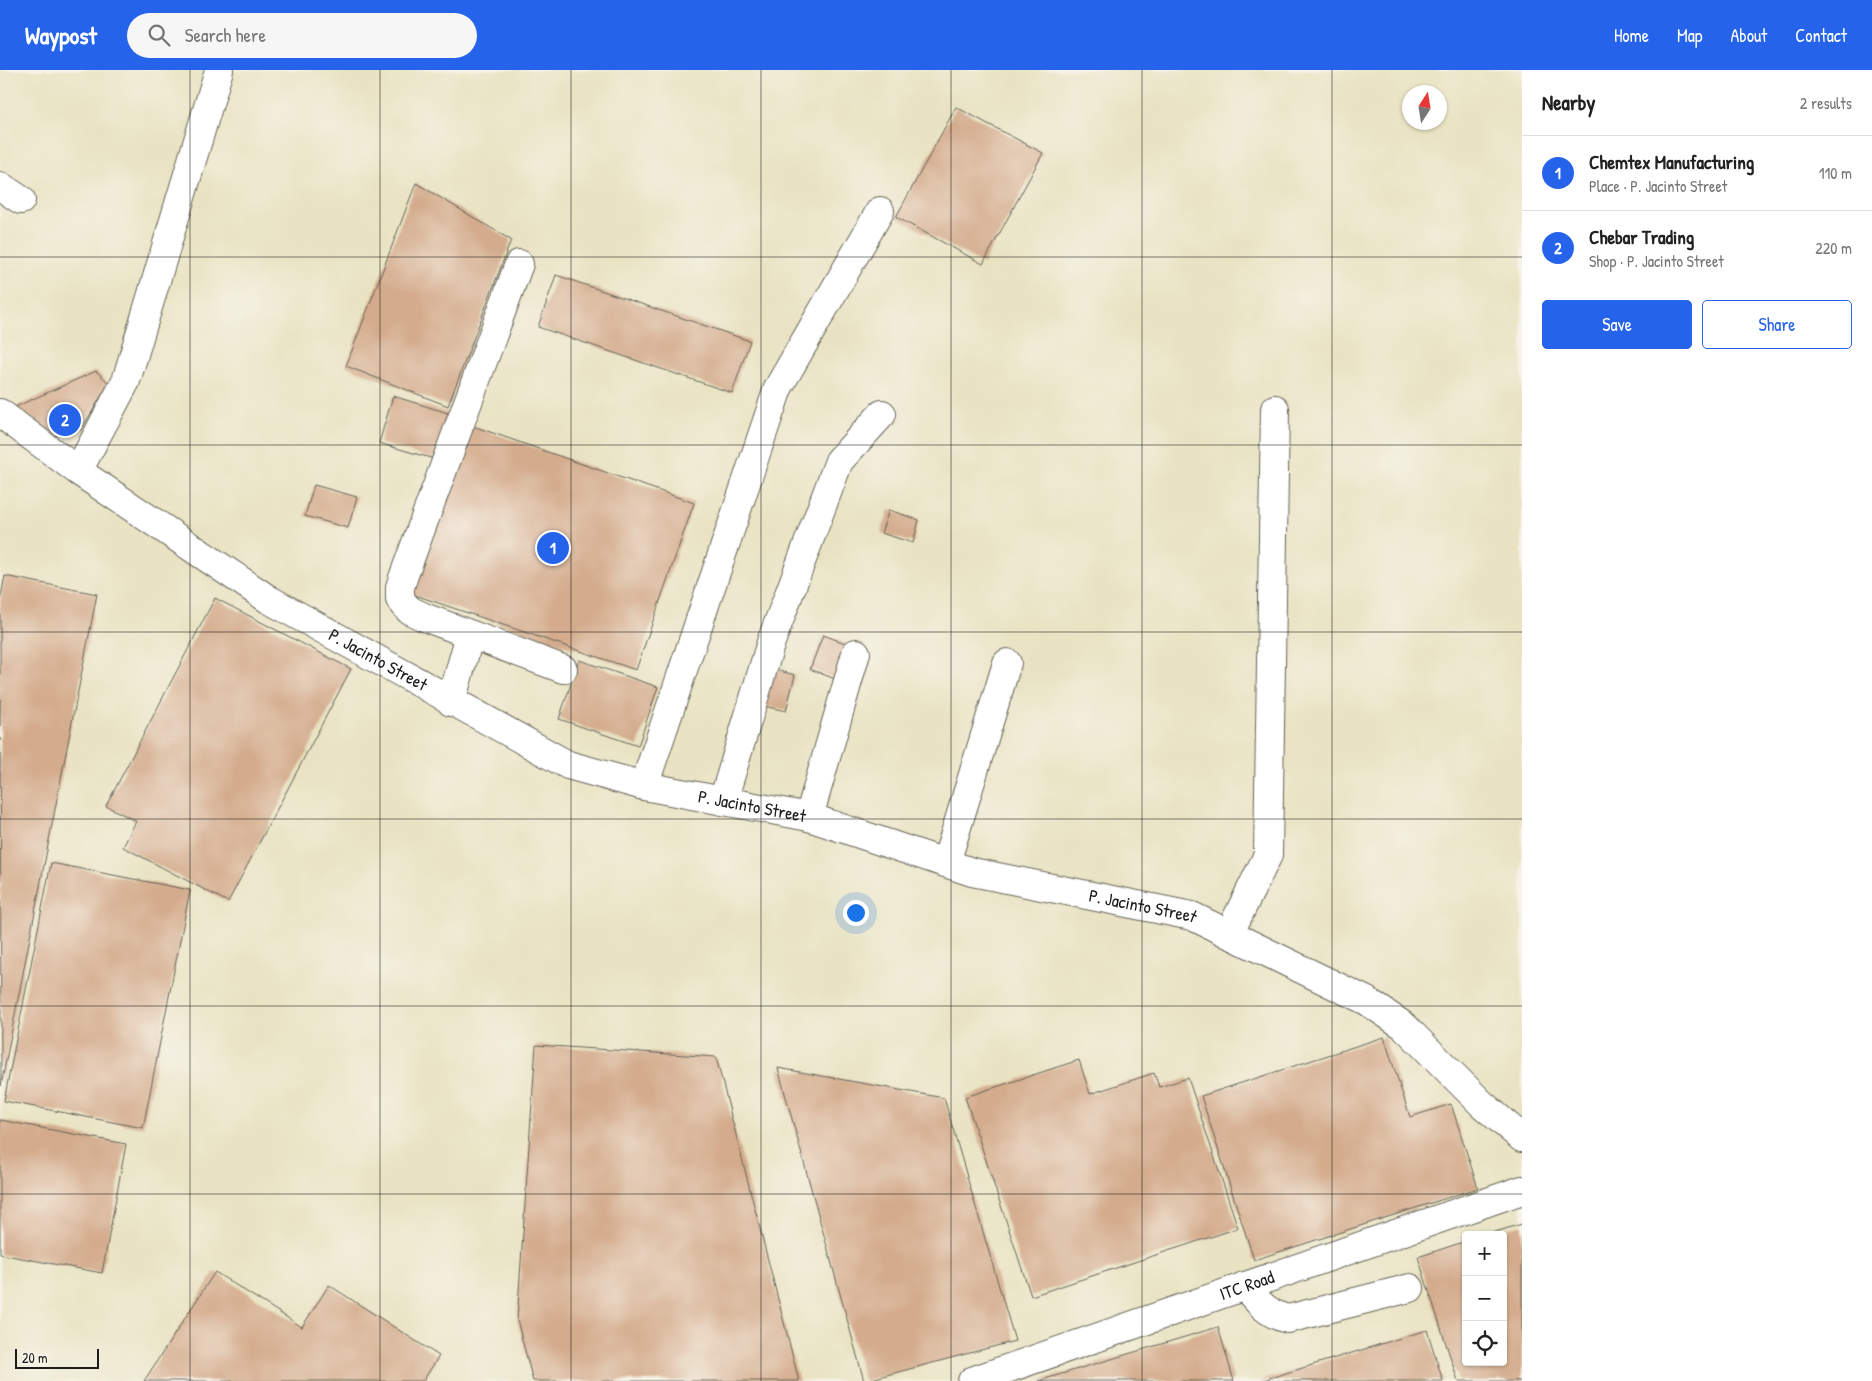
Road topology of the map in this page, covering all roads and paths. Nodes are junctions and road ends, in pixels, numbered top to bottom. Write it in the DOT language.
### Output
graph roads {
  1 [pos="219,70"];
  2 [pos="880,211"];
  3 [pos="519,264"];
  4 [pos="1276,409"];
  5 [pos="0,413"];
  6 [pos="882,414"];
  7 [pos="78,471"];
  8 [pos="470,635"];
  9 [pos="856,653"];
  10 [pos="1007,663"];
  11 [pos="562,668"];
  12 [pos="451,702"];
  13 [pos="644,786"];
  14 [pos="723,800"];
  15 [pos="809,817"];
  16 [pos="946,863"];
  17 [pos="1229,934"];
  18 [pos="1522,1138"];
  19 [pos="1522,1190"];
  20 [pos="1244,1286"];
  21 [pos="1410,1288"];
  22 [pos="972,1381"];
  1 -- 7 [label="street"];
  2 -- 13 [label="street"];
  3 -- 8 [label="street"];
  4 -- 17 [label="street"];
  5 -- 7 [label="street, P. Jacinto Street"];
  6 -- 14 [label="street"];
  7 -- 12 [label="street, P. Jacinto Street"];
  8 -- 11 [label="street"];
  8 -- 12 [label="street"];
  9 -- 15 [label="street"];
  10 -- 16 [label="street"];
  12 -- 13 [label="street, P. Jacinto Street"];
  13 -- 14 [label="street, P. Jacinto Street"];
  14 -- 15 [label="street, P. Jacinto Street"];
  15 -- 16 [label="street, P. Jacinto Street"];
  16 -- 17 [label="street, P. Jacinto Street"];
  17 -- 18 [label="street, P. Jacinto Street"];
  19 -- 20 [label="street, ITC Road"];
  20 -- 21 [label="street"];
  20 -- 22 [label="street, ITC Road"];
}
